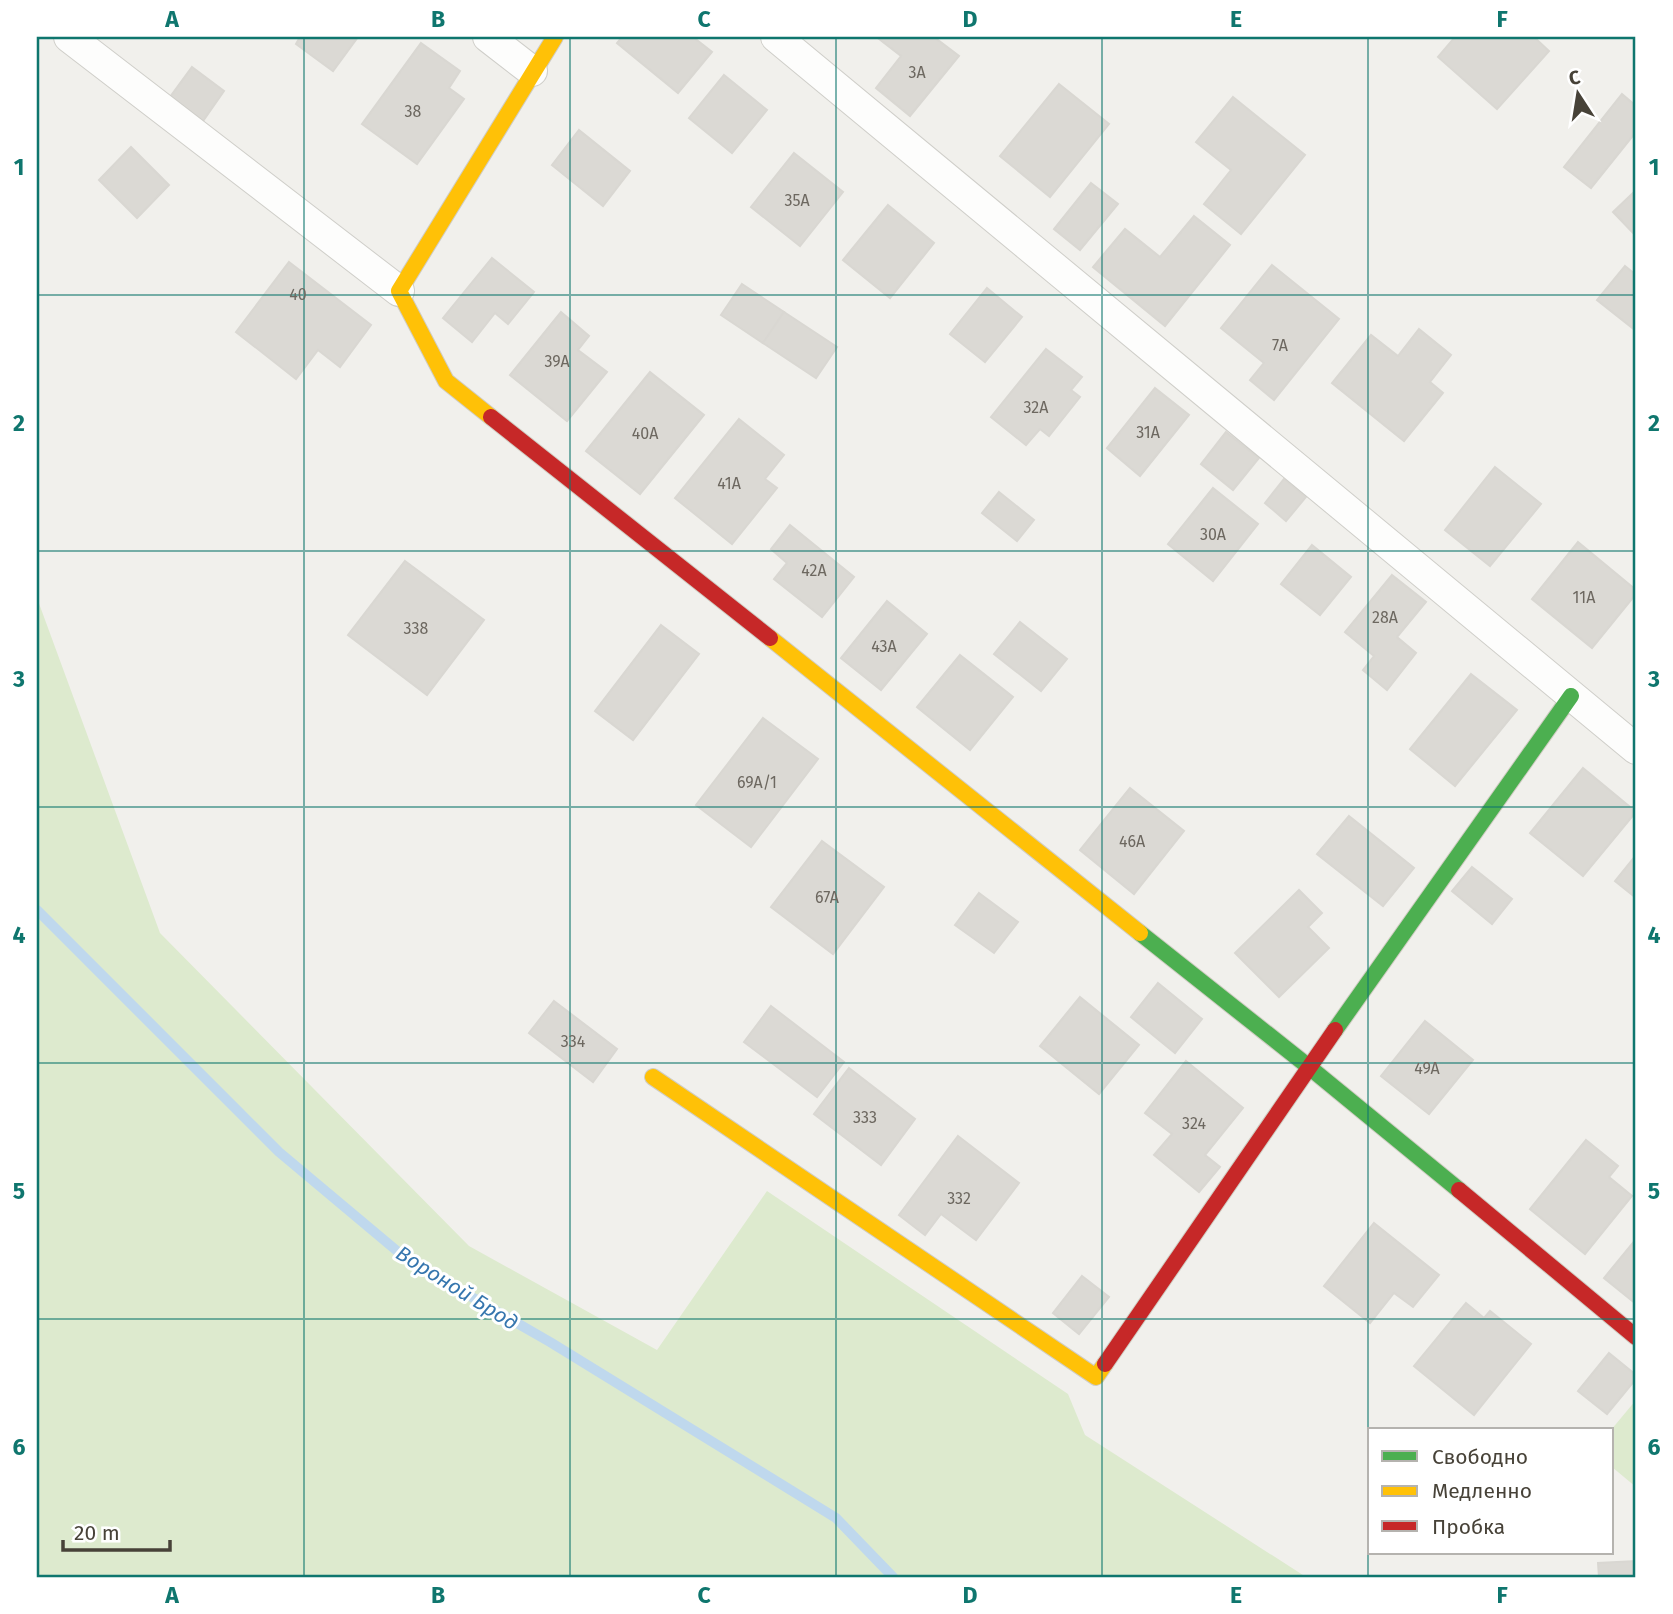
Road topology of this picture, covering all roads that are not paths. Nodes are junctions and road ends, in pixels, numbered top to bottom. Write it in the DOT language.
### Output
graph roads {
  1 [pos="69,37"];
  2 [pos="488,37"];
  3 [pos="555,37"];
  4 [pos="776,37"];
  5 [pos="532,71"];
  6 [pos="399,291"];
  7 [pos="1571,696"];
  8 [pos="1636,749"];
  9 [pos="1310,1067"];
  10 [pos="653,1077"];
  11 [pos="1636,1337"];
  1 -- 6 [label="street"];
  2 -- 5 [label="street"];
  3 -- 5 [label="street"];
  4 -- 7 [label="street"];
  5 -- 6 [label="street"];
  6 -- 9 [label="street"];
  7 -- 8 [label="street"];
  7 -- 9 [label="street"];
  9 -- 10 [label="street"];
  9 -- 11 [label="street"];
}
